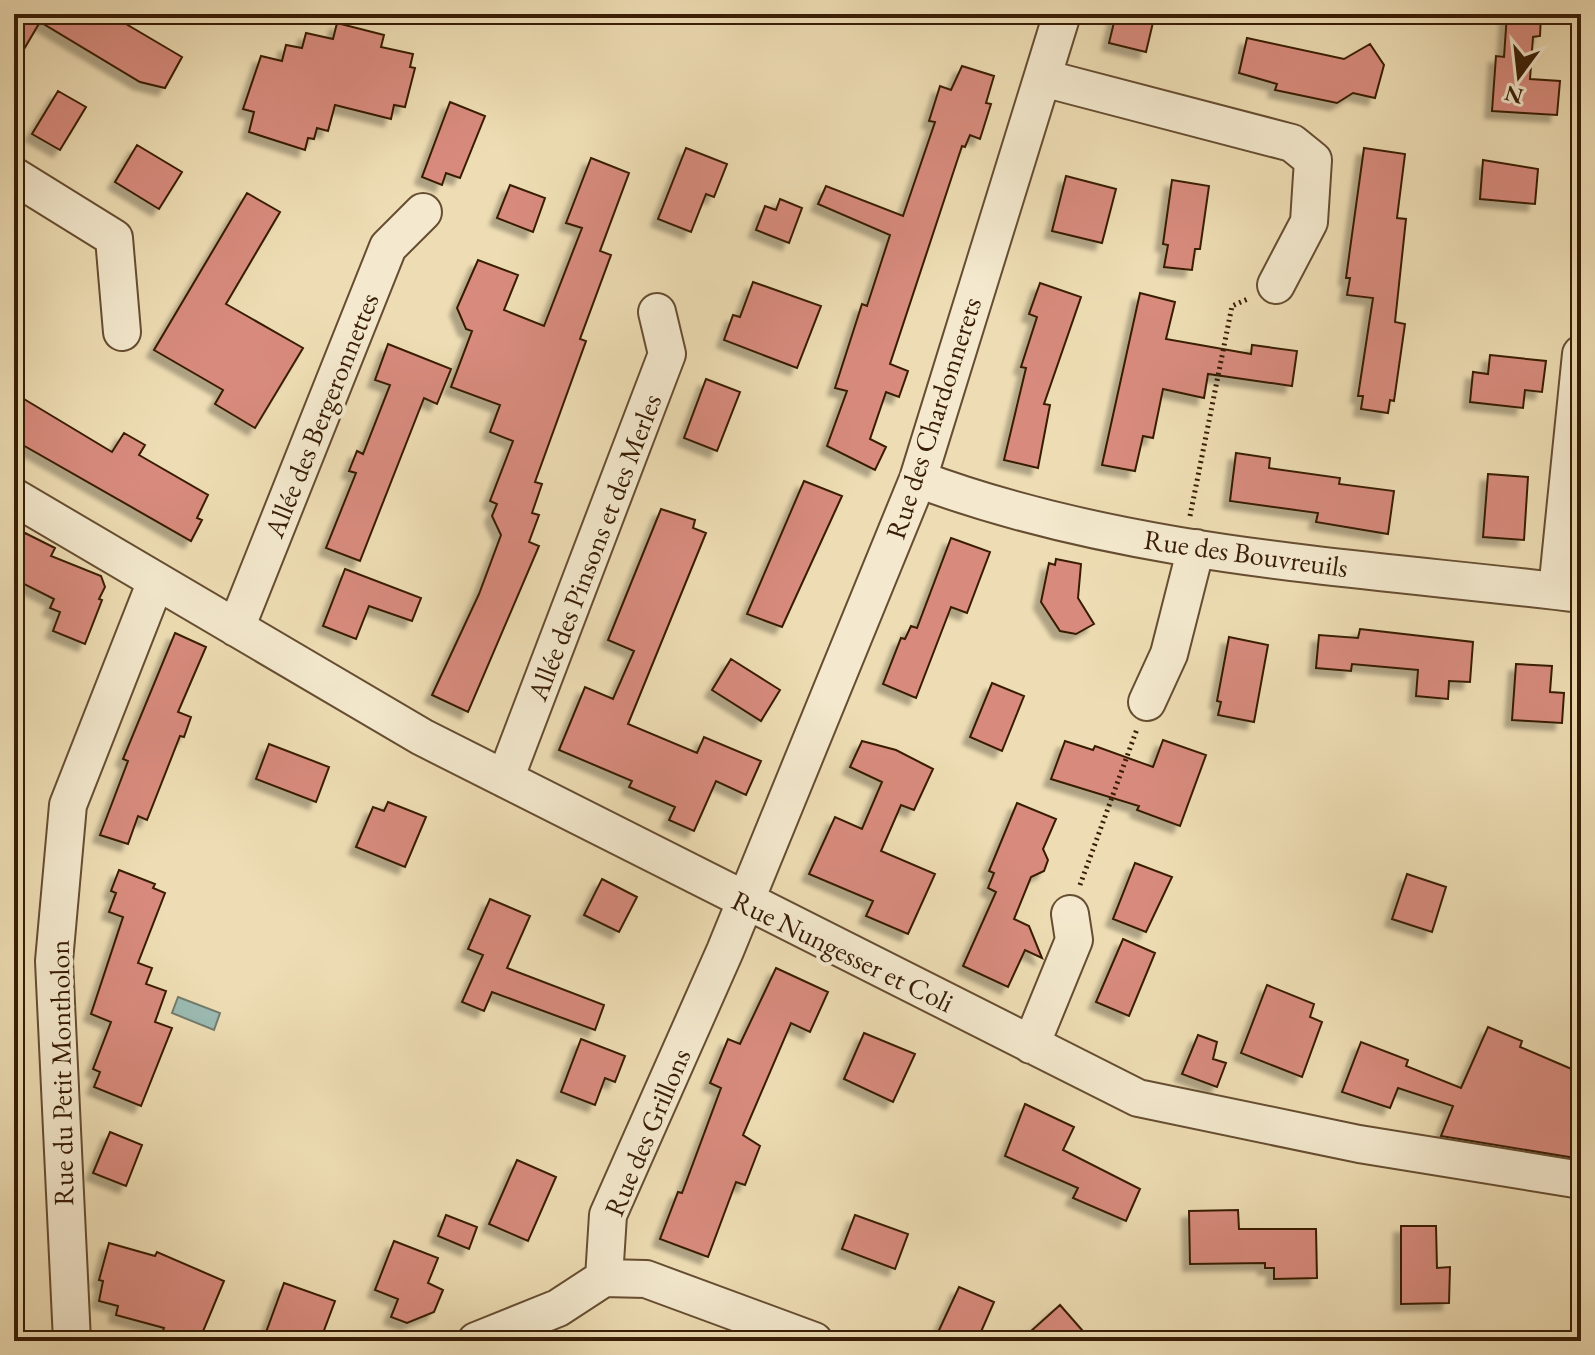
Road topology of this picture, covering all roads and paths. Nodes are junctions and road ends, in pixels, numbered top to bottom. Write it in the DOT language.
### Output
graph roads {
  1 [pos="1062,14"];
  2 [pos="1043,78"];
  3 [pos="14,176"];
  4 [pos="423,212"];
  5 [pos="1276,285"];
  6 [pos="657,312"];
  7 [pos="122,332"];
  8 [pos="1581,354"];
  9 [pos="918,479"];
  10 [pos="14,497"];
  11 [pos="1190,547"];
  12 [pos="156,581"];
  13 [pos="1569,592"];
  14 [pos="236,628"];
  15 [pos="1147,702"];
  16 [pos="505,779"];
  17 [pos="745,902"];
  18 [pos="1070,914"];
  19 [pos="1031,1045"];
  20 [pos="1581,1180"];
  21 [pos="604,1278"];
  22 [pos="72,1341"];
  23 [pos="476,1341"];
  24 [pos="814,1341"];
  1 -- 2 [label="street, Rue des Chardonnerets"];
  2 -- 5 [label="street"];
  2 -- 9 [label="street, Rue des Chardonnerets"];
  3 -- 7 [label="street"];
  4 -- 14 [label="street, Allée des Bergeronnettes"];
  5 -- 11 [label="path"];
  6 -- 16 [label="street, Allée des Pinsons et des Merles"];
  8 -- 13 [label="street"];
  9 -- 11 [label="street, Rue des Bouvreuils"];
  9 -- 17 [label="street, Rue des Chardonnerets"];
  10 -- 12 [label="street, Rue Nungesser et Coli"];
  11 -- 13 [label="street, Rue des Bouvreuils"];
  11 -- 15 [label="street"];
  12 -- 14 [label="street, Rue Nungesser et Coli"];
  12 -- 22 [label="street, Rue du Petit Montholon"];
  14 -- 16 [label="street, Rue Nungesser et Coli"];
  15 -- 18 [label="path"];
  16 -- 17 [label="street, Rue Nungesser et Coli"];
  17 -- 19 [label="street, Rue Nungesser et Coli"];
  17 -- 21 [label="street, Rue des Grillons"];
  18 -- 19 [label="street"];
  19 -- 20 [label="street, Rue Nungesser et Coli"];
  21 -- 23 [label="street"];
  21 -- 24 [label="street"];
}
